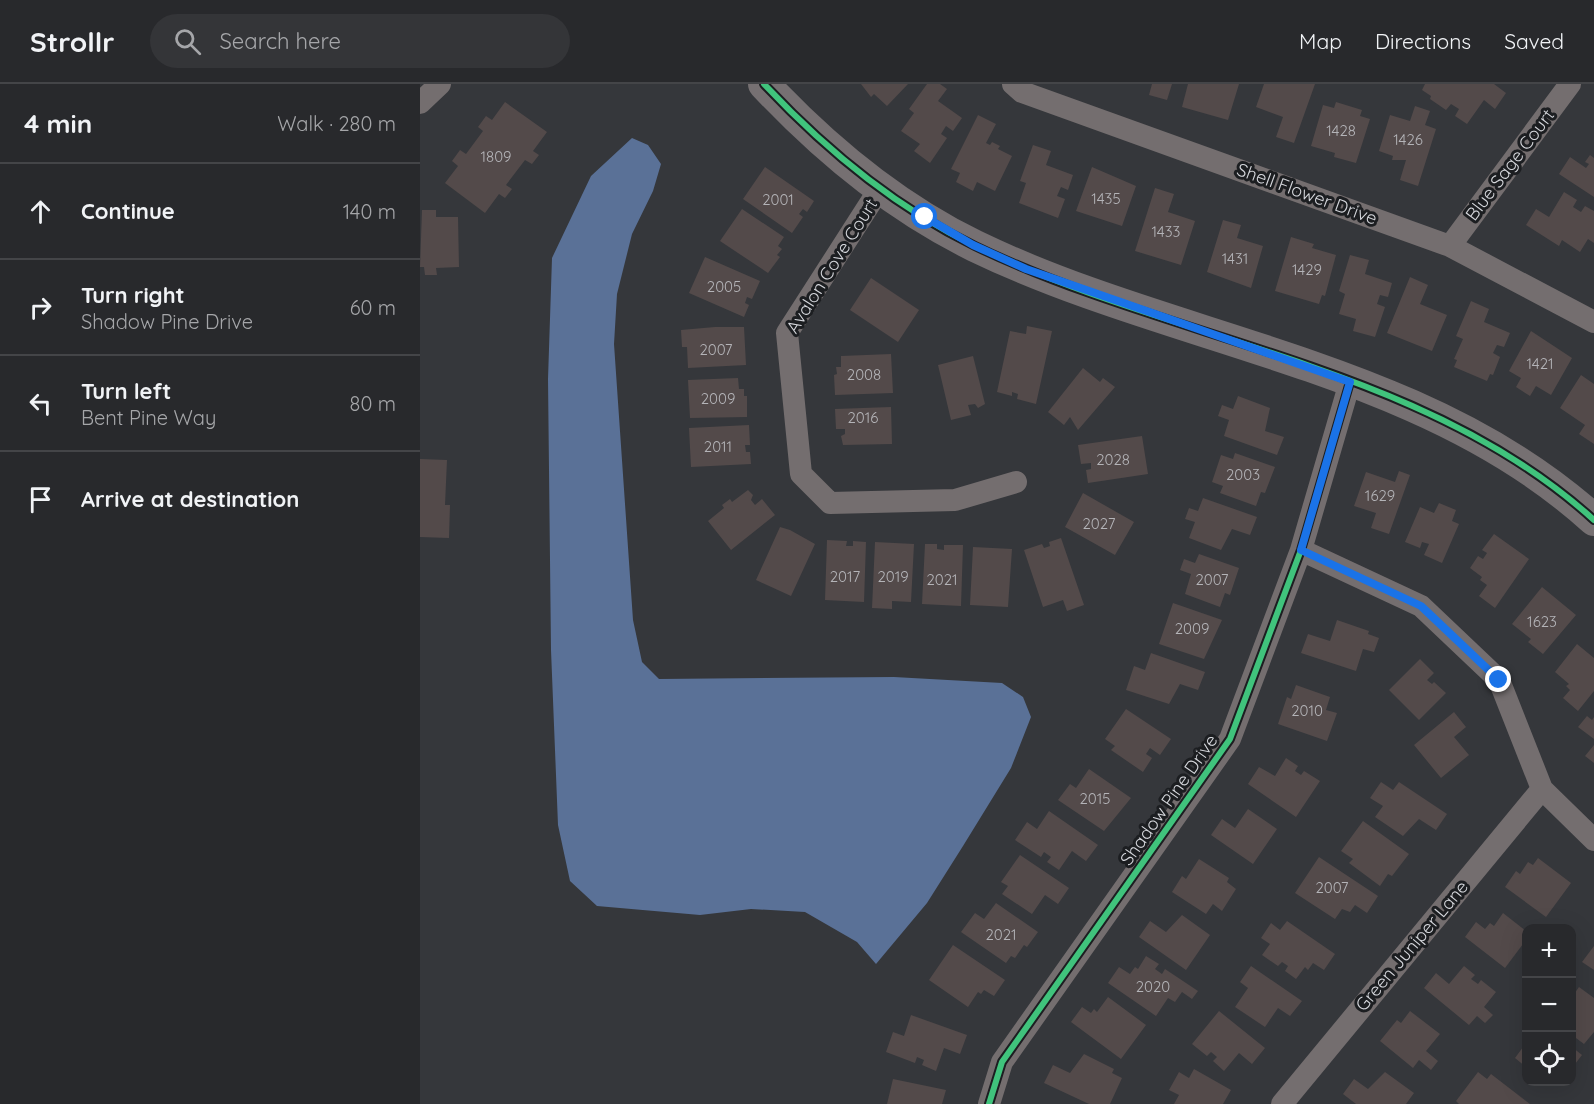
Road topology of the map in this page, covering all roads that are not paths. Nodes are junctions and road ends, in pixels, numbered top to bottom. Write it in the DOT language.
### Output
graph roads {
  1 [pos="440,84"];
  2 [pos="764,84"];
  3 [pos="1013,84"];
  4 [pos="1570,84"];
  5 [pos="420,104"];
  6 [pos="880,188"];
  7 [pos="1450,246"];
  8 [pos="1594,322"];
  9 [pos="1350,382"];
  10 [pos="1016,482"];
  11 [pos="1594,520"];
  12 [pos="1301,550"];
  13 [pos="1542,789"];
  14 [pos="1594,840"];
  15 [pos="989,1104"];
  16 [pos="1282,1104"];
  1 -- 5 [label="street"];
  2 -- 6 [label="street"];
  3 -- 7 [label="street, Shell Flower Drive"];
  4 -- 7 [label="street, Blue Sage Court"];
  6 -- 9 [label="street"];
  6 -- 10 [label="street, Avalon Cove Court"];
  7 -- 8 [label="street, Shell Flower Drive"];
  9 -- 11 [label="street"];
  9 -- 12 [label="street, Shadow Pine Drive"];
  12 -- 13 [label="street"];
  12 -- 15 [label="street, Shadow Pine Drive"];
  13 -- 14 [label="street"];
  13 -- 16 [label="street, Green Juniper Lane"];
}
